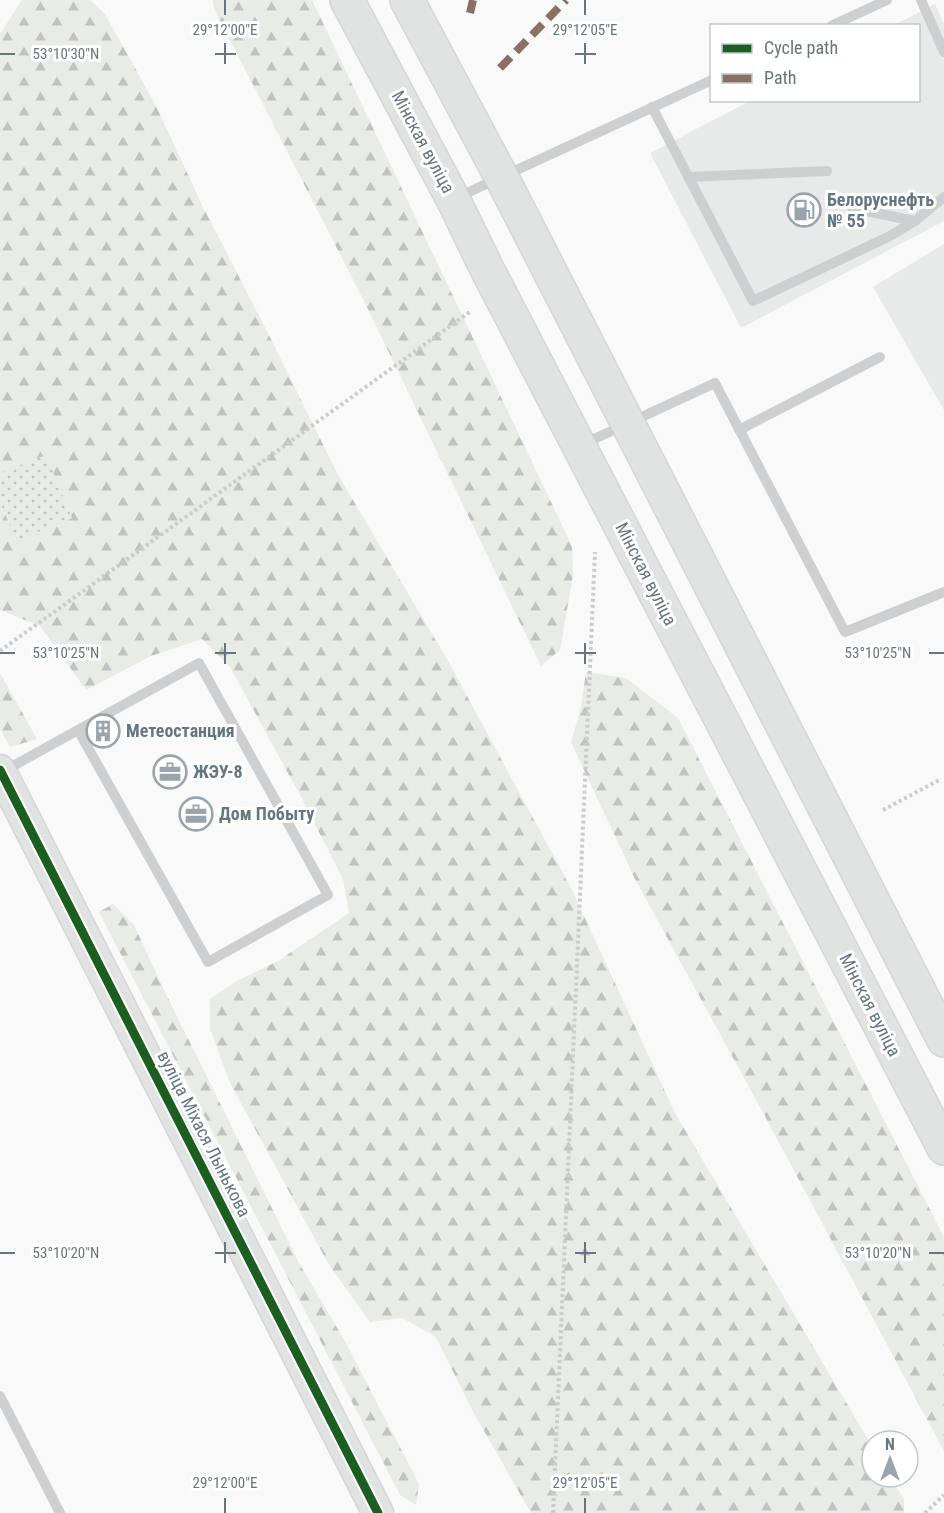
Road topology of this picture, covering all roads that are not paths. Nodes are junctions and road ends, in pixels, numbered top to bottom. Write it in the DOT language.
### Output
graph roads {
  1 [pos="347,0"];
  2 [pos="407,0"];
  3 [pos="887,0"];
  4 [pos="921,0"];
  5 [pos="835,24"];
  6 [pos="944,52"];
  7 [pos="710,80"];
  8 [pos="652,107"];
  9 [pos="827,171"];
  10 [pos="688,177"];
  11 [pos="502,178"];
  12 [pos="944,196"];
  13 [pos="453,199"];
  14 [pos="852,208"];
  15 [pos="915,221"];
  16 [pos="880,357"];
  17 [pos="627,424"];
  18 [pos="739,429"];
  19 [pos="579,446"];
  20 [pos="944,592"];
  21 [pos="78,730"];
  22 [pos="1,771"];
  23 [pos="944,1040"];
  24 [pos="944,1148"];
  25 [pos="0,1396"];
  26 [pos="60,1513"];
  27 [pos="378,1513"];
  1 -- 13 [label="main road, Мінская вуліца"];
  2 -- 11 [label="main road"];
  3 -- 5 [label="lane"];
  4 -- 6 [label="lane"];
  7 -- 8 [label="lane"];
  8 -- 10 [label="lane"];
  8 -- 11 [label="lane"];
  9 -- 10 [label="lane"];
  10 -- 15 [label="lane"];
  11 -- 13 [label="lane"];
  11 -- 17 [label="main road"];
  12 -- 15 [label="lane"];
  13 -- 19 [label="main road, Мінская вуліца"];
  14 -- 15 [label="lane"];
  16 -- 18 [label="lane"];
  17 -- 18 [label="lane"];
  17 -- 19 [label="lane"];
  17 -- 23 [label="main road"];
  18 -- 20 [label="lane"];
  19 -- 24 [label="main road, Мінская вуліца"];
  21 -- 21 [label="lane"];
  21 -- 22 [label="lane"];
  22 -- 27 [label="street, вуліца Міхася Лынькова"];
  25 -- 26 [label="lane"];
}
